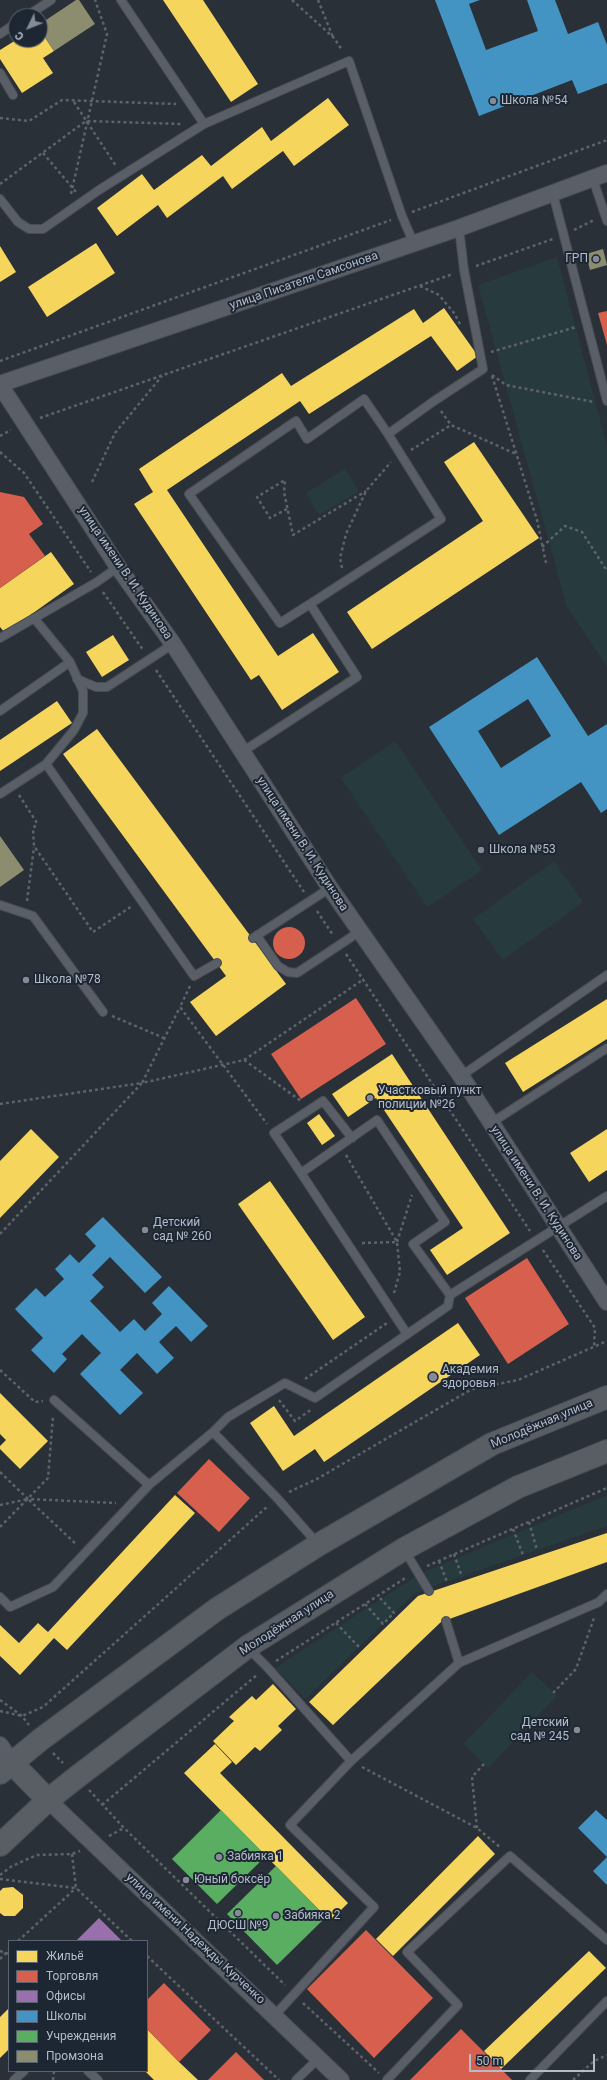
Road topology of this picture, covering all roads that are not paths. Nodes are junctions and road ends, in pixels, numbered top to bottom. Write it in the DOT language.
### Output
graph roads {
  1 [pos="51,0"];
  2 [pos="121,0"];
  3 [pos="39,8"];
  4 [pos="0,73"];
  5 [pos="13,95"];
  6 [pos="204,124"];
  7 [pos="600,176"];
  8 [pos="553,194"];
  9 [pos="0,199"];
  10 [pos="606,217"];
  11 [pos="459,228"];
  12 [pos="414,244"];
  13 [pos="0,384"];
  14 [pos="603,402"];
  15 [pos="388,434"];
  16 [pos="118,567"];
  17 [pos="310,604"];
  18 [pos="34,618"];
  19 [pos="0,638"];
  20 [pos="173,644"];
  21 [pos="70,662"];
  22 [pos="77,679"];
  23 [pos="0,711"];
  24 [pos="242,752"];
  25 [pos="46,764"];
  26 [pos="0,794"];
  27 [pos="330,888"];
  28 [pos="0,905"];
  29 [pos="359,932"];
  30 [pos="217,963"];
  31 [pos="607,975"];
  32 [pos="103,1012"];
  33 [pos="607,1048"];
  34 [pos="461,1076"];
  35 [pos="491,1123"];
  36 [pos="352,1138"];
  37 [pos="301,1173"];
  38 [pos="607,1196"];
  39 [pos="558,1226"];
  40 [pos="450,1295"];
  41 [pos="607,1302"];
  42 [pos="407,1334"];
  43 [pos="607,1397"];
  44 [pos="54,1400"];
  45 [pos="213,1432"];
  46 [pos="607,1451"];
  47 [pos="148,1486"];
  48 [pos="318,1545"];
  49 [pos="404,1549"];
  50 [pos="429,1591"];
  51 [pos="607,1594"];
  52 [pos="0,1597"];
  53 [pos="446,1621"];
  54 [pos="247,1647"];
  55 [pos="459,1663"];
  56 [pos="4,1760"];
  57 [pos="351,1761"];
  58 [pos="48,1800"];
  59 [pos="0,1845"];
  60 [pos="607,1940"];
  61 [pos="607,2001"];
  62 [pos="275,2015"];
  63 [pos="318,2059"];
  64 [pos="23,2072"];
  65 [pos="89,2072"];
  66 [pos="384,2077"];
  67 [pos="14,2080"];
  68 [pos="98,2080"];
  69 [pos="296,2080"];
  70 [pos="341,2080"];
  71 [pos="530,2080"];
  1 -- 3 [label="lane"];
  2 -- 6 [label="lane"];
  4 -- 5 [label="lane"];
  6 -- 9 [label="lane"];
  6 -- 12 [label="lane"];
  7 -- 8 [label="street, улица Писателя Самсонова"];
  7 -- 10 [label="lane"];
  8 -- 11 [label="street, улица Писателя Самсонова"];
  8 -- 14 [label="lane"];
  11 -- 12 [label="street, улица Писателя Самсонова"];
  11 -- 15 [label="lane"];
  12 -- 13 [label="street, улица Писателя Самсонова"];
  13 -- 16 [label="street, улица имени В. И. Кудинова"];
  15 -- 17 [label="lane"];
  15 -- 17 [label="lane"];
  16 -- 18 [label="lane"];
  16 -- 20 [label="street, улица имени В. И. Кудинова"];
  17 -- 24 [label="lane"];
  18 -- 19 [label="lane"];
  18 -- 21 [label="lane"];
  20 -- 22 [label="lane"];
  20 -- 24 [label="street, улица имени В. И. Кудинова"];
  21 -- 22 [label="lane"];
  21 -- 23 [label="lane"];
  22 -- 25 [label="lane"];
  24 -- 27 [label="street, улица имени В. И. Кудинова"];
  25 -- 26 [label="lane"];
  25 -- 30 [label="lane"];
  27 -- 29 [label="street, улица имени В. И. Кудинова"];
  27 -- 29 [label="lane"];
  28 -- 32 [label="lane"];
  29 -- 34 [label="street, улица имени В. И. Кудинова"];
  31 -- 34 [label="lane"];
  33 -- 35 [label="lane"];
  34 -- 35 [label="street, улица имени В. И. Кудинова"];
  35 -- 39 [label="street, улица имени В. И. Кудинова"];
  36 -- 37 [label="lane"];
  36 -- 37 [label="lane"];
  36 -- 40 [label="lane"];
  37 -- 42 [label="lane"];
  38 -- 39 [label="lane"];
  39 -- 40 [label="lane"];
  39 -- 41 [label="street, улица имени В. И. Кудинова"];
  40 -- 42 [label="lane"];
  42 -- 45 [label="lane"];
  43 -- 48 [label="main road, Молодёжная улица"];
  44 -- 47 [label="lane"];
  45 -- 47 [label="lane"];
  45 -- 48 [label="lane"];
  46 -- 49 [label="main road, Молодёжная улица"];
  47 -- 52 [label="lane"];
  48 -- 56 [label="main road, Молодёжная улица"];
  49 -- 50 [label="lane"];
  49 -- 54 [label="main road, Молодёжная улица"];
  51 -- 55 [label="lane"];
  53 -- 55 [label="lane"];
  54 -- 57 [label="lane"];
  54 -- 58 [label="main road, Молодёжная улица"];
  55 -- 57 [label="lane"];
  56 -- 58 [label="main road"];
  57 -- 62 [label="lane"];
  58 -- 59 [label="main road, Молодёжная улица"];
  58 -- 62 [label="street, улица имени Надежды Курченко"];
  60 -- 66 [label="lane"];
  61 -- 71 [label="lane"];
  62 -- 63 [label="street, улица имени Надежды Курченко"];
  63 -- 69 [label="lane"];
  63 -- 70 [label="street, улица имени Надежды Курченко"];
  64 -- 67 [label="lane"];
  65 -- 68 [label="lane"];
}
